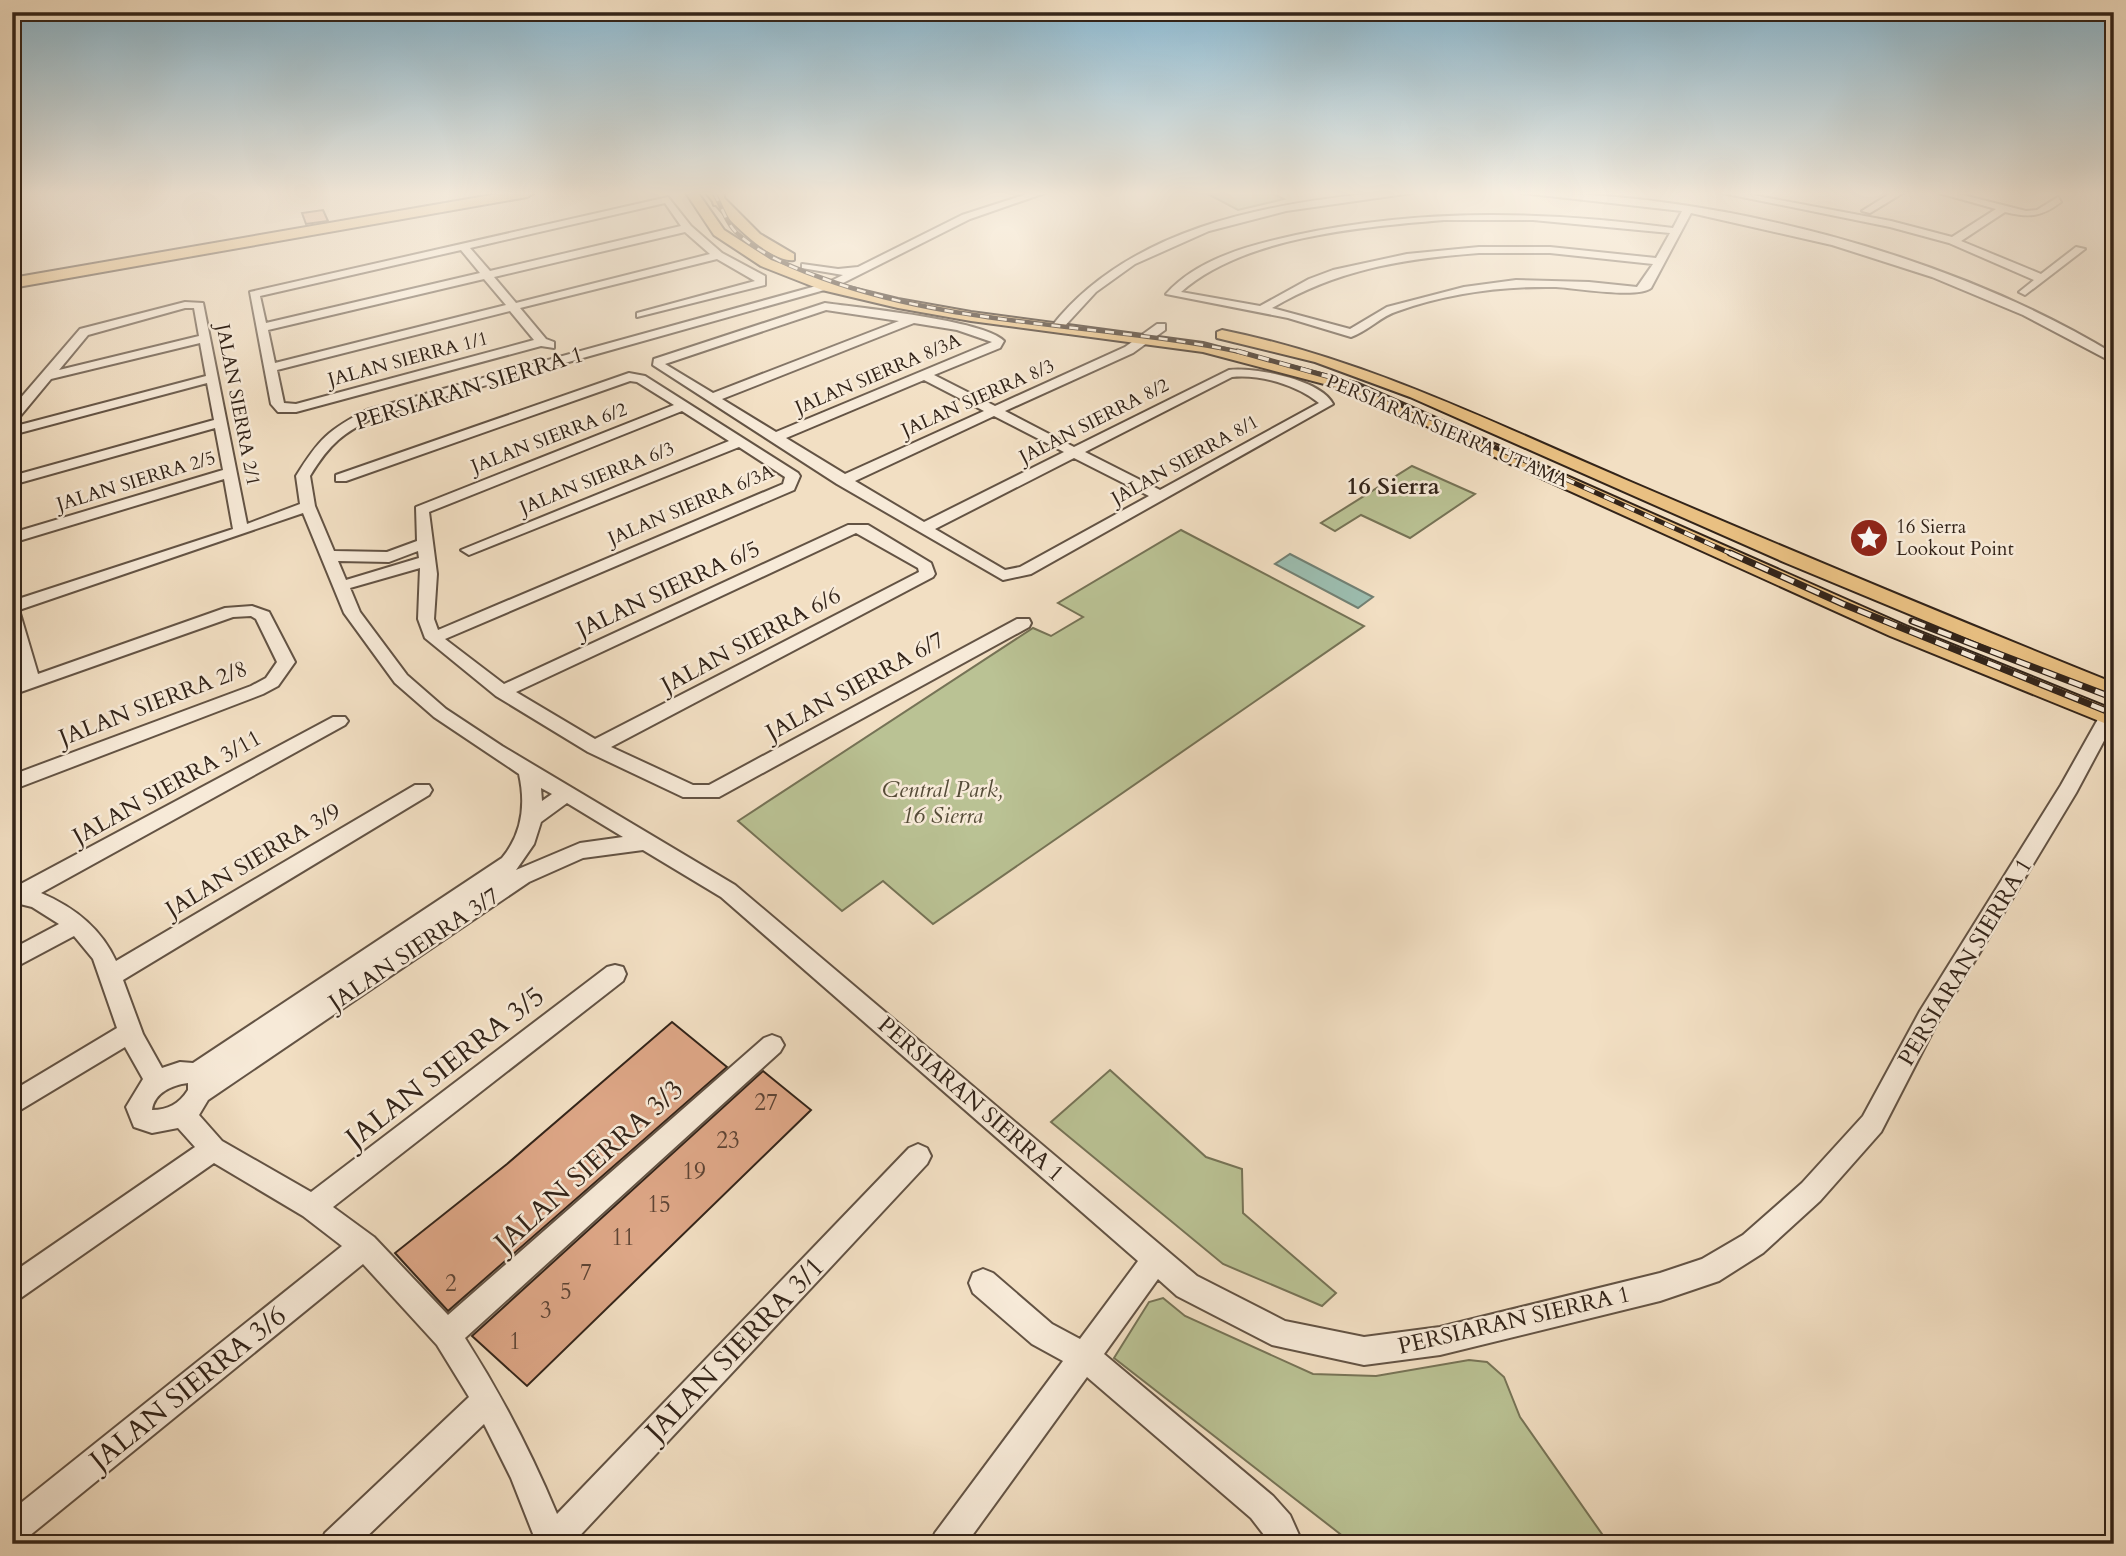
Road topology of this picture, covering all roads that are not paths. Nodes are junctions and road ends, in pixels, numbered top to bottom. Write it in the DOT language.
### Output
graph roads {
  1 [pos="60,266"];
  2 [pos="111,266"];
  3 [pos="379,266"];
  4 [pos="479,266"];
  5 [pos="531,266"];
  6 [pos="677,266"];
  7 [pos="738,266"];
  8 [pos="777,266"];
  9 [pos="797,266"];
  10 [pos="871,266"];
  11 [pos="873,266"];
  12 [pos="1126,266"];
  13 [pos="1215,266"];
  14 [pos="1371,266"];
  15 [pos="1656,266"];
  16 [pos="1908,266"];
  17 [pos="2011,266"];
  18 [pos="2035,266"];
  19 [pos="2058,266"];
  20 [pos="2053,270"];
  21 [pos="807,272"];
  22 [pos="12,274"];
  23 [pos="488,276"];
  24 [pos="2042,278"];
  25 [pos="12,283"];
  26 [pos="836,283"];
  27 [pos="2025,292"];
  28 [pos="800,293"];
  29 [pos="514,308"];
  30 [pos="1264,309"];
  31 [pos="641,315"];
  32 [pos="911,321"];
  33 [pos="1061,322"];
  34 [pos="261,328"];
  35 [pos="1155,332"];
  36 [pos="206,338"];
  37 [pos="542,342"];
  38 [pos="575,355"];
  39 [pos="2114,359"];
  40 [pos="551,362"];
  41 [pos="270,368"];
  42 [pos="924,375"];
  43 [pos="48,376"];
  44 [pos="213,377"];
  45 [pos="1289,384"];
  46 [pos="712,398"];
  47 [pos="684,406"];
  48 [pos="996,411"];
  49 [pos="12,417"];
  50 [pos="222,422"];
  51 [pos="12,430"];
  52 [pos="774,438"];
  53 [pos="740,442"];
  54 [pos="1076,452"];
  55 [pos="231,472"];
  56 [pos="341,478"];
  57 [pos="12,481"];
  58 [pos="842,481"];
  59 [pos="1160,496"];
  60 [pos="308,506"];
  61 [pos="853,528"];
  62 [pos="922,529"];
  63 [pos="242,531"];
  64 [pos="12,538"];
  65 [pos="469,550"];
  66 [pos="425,552"];
  67 [pos="327,556"];
  68 [pos="340,586"];
  69 [pos="12,607"];
  70 [pos="12,612"];
  71 [pos="1023,622"];
  72 [pos="433,638"];
  73 [pos="32,682"];
  74 [pos="12,689"];
  75 [pos="502,692"];
  76 [pos="2112,709"];
  77 [pos="338,721"];
  78 [pos="595,747"];
  79 [pos="528,771"];
  80 [pos="12,783"];
  81 [pos="422,790"];
  82 [pos="565,794"];
  83 [pos="530,819"];
  84 [pos="617,826"];
  85 [pos="642,842"];
  86 [pos="580,851"];
  87 [pos="516,870"];
  88 [pos="16,894"];
  89 [pos="77,924"];
  90 [pos="12,960"];
  91 [pos="615,974"];
  92 [pos="112,975"];
  93 [pos="130,1032"];
  94 [pos="772,1045"];
  95 [pos="157,1082"];
  96 [pos="198,1083"];
  97 [pos="12,1104"];
  98 [pos="182,1114"];
  99 [pos="213,1149"];
  100 [pos="918,1156"];
  101 [pos="312,1207"];
  102 [pos="365,1246"];
  103 [pos="1156,1259"];
  104 [pos="984,1283"];
  105 [pos="12,1290"];
  106 [pos="447,1335"];
  107 [pos="1086,1357"];
  108 [pos="488,1400"];
  109 [pos="12,1530"];
  110 [pos="552,1543"];
  111 [pos="337,1544"];
  112 [pos="946,1544"];
  113 [pos="1287,1544"];
  1 -- 22 [label="highway"];
  2 -- 25 [label="highway"];
  3 -- 34 [label="street"];
  4 -- 23 [label="street"];
  5 -- 23 [label="street"];
  6 -- 29 [label="street"];
  7 -- 31 [label="street"];
  8 -- 21 [label="main road, PERSIARAN SIERRA UTAMA"];
  9 -- 21 [label="main road, PERSIARAN SIERRA UTAMA"];
  10 -- 21 [label="street"];
  11 -- 26 [label="street, PERSIARAN SIERRA 1"];
  12 -- 33 [label="street"];
  13 -- 30 [label="street"];
  14 -- 30 [label="street"];
  15 -- 30 [label="street"];
  16 -- 39 [label="street"];
  17 -- 24 [label="street"];
  18 -- 20 [label="street"];
  19 -- 20 [label="street"];
  20 -- 24 [label="street"];
  21 -- 26 [label="main road, PERSIARAN SIERRA UTAMA"];
  21 -- 28 [label="main road"];
  23 -- 29 [label="street"];
  23 -- 34 [label="street"];
  24 -- 27 [label="street"];
  26 -- 28 [label="street, PERSIARAN SIERRA 1"];
  26 -- 33 [label="main road, PERSIARAN SIERRA UTAMA"];
  28 -- 38 [label="street, PERSIARAN SIERRA 1"];
  29 -- 37 [label="street"];
  29 -- 41 [label="street"];
  32 -- 42 [label="street, JALAN SIERRA 8/3A"];
  32 -- 46 [label="street"];
  32 -- 46 [label="street"];
  33 -- 35 [label="main road, PERSIARAN SIERRA UTAMA"];
  34 -- 41 [label="street"];
  35 -- 48 [label="street, JALAN SIERRA 8/3"];
  35 -- 76 [label="main road, PERSIARAN SIERRA UTAMA"];
  36 -- 43 [label="street"];
  36 -- 43 [label="street, JALAN SIERRA 2/1"];
  36 -- 44 [label="street, JALAN SIERRA 2/1"];
  37 -- 38 [label="street"];
  37 -- 40 [label="street"];
  37 -- 41 [label="street, JALAN SIERRA 1/1"];
  38 -- 40 [label="street, PERSIARAN SIERRA 1"];
  40 -- 60 [label="street, PERSIARAN SIERRA 1"];
  42 -- 48 [label="street"];
  42 -- 52 [label="street, JALAN SIERRA 8/3A"];
  43 -- 49 [label="street, JALAN SIERRA 2/1"];
  44 -- 50 [label="street, JALAN SIERRA 2/1"];
  44 -- 51 [label="street"];
  45 -- 54 [label="street, JALAN SIERRA 8/2"];
  45 -- 59 [label="street, JALAN SIERRA 8/1"];
  46 -- 52 [label="street"];
  47 -- 53 [label="street, JALAN SIERRA 6/3A"];
  47 -- 56 [label="street, JALAN SIERRA 6/3A"];
  47 -- 66 [label="street, JALAN SIERRA 6/2"];
  48 -- 54 [label="street"];
  48 -- 58 [label="street, JALAN SIERRA 8/3"];
  50 -- 55 [label="street, JALAN SIERRA 2/1"];
  50 -- 57 [label="street"];
  52 -- 58 [label="street"];
  53 -- 65 [label="street, JALAN SIERRA 6/3"];
  53 -- 72 [label="street, JALAN SIERRA 6/3A"];
  54 -- 59 [label="street"];
  54 -- 62 [label="street, JALAN SIERRA 8/2"];
  55 -- 63 [label="street, JALAN SIERRA 2/1"];
  55 -- 64 [label="street, JALAN SIERRA 2/5"];
  58 -- 62 [label="street"];
  59 -- 62 [label="street, JALAN SIERRA 8/1"];
  60 -- 63 [label="street"];
  60 -- 67 [label="street, PERSIARAN SIERRA 1"];
  61 -- 75 [label="street, JALAN SIERRA 6/5"];
  61 -- 78 [label="street, JALAN SIERRA 6/6"];
  63 -- 69 [label="street"];
  66 -- 67 [label="street"];
  66 -- 68 [label="street"];
  66 -- 72 [label="street"];
  67 -- 68 [label="street, PERSIARAN SIERRA 1"];
  68 -- 79 [label="street, PERSIARAN SIERRA 1"];
  70 -- 73 [label="street"];
  71 -- 78 [label="street, JALAN SIERRA 6/7"];
  72 -- 75 [label="street"];
  73 -- 74 [label="street"];
  73 -- 80 [label="street, JALAN SIERRA 2/8"];
  75 -- 78 [label="street"];
  76 -- 103 [label="street, PERSIARAN SIERRA 1"];
  77 -- 88 [label="street, JALAN SIERRA 3/11"];
  79 -- 82 [label="street, PERSIARAN SIERRA 1"];
  79 -- 83 [label="street, JALAN SIERRA 3/7"];
  81 -- 92 [label="street, JALAN SIERRA 3/9"];
  82 -- 83 [label="street"];
  82 -- 84 [label="street, PERSIARAN SIERRA 1"];
  83 -- 87 [label="street, JALAN SIERRA 3/7"];
  84 -- 85 [label="street, PERSIARAN SIERRA 1"];
  84 -- 86 [label="street"];
  85 -- 86 [label="street, JALAN SIERRA 3/7"];
  85 -- 103 [label="street, PERSIARAN SIERRA 1"];
  86 -- 87 [label="street, JALAN SIERRA 3/7"];
  87 -- 96 [label="street, JALAN SIERRA 3/7"];
  88 -- 89 [label="street"];
  89 -- 90 [label="street"];
  89 -- 92 [label="street"];
  91 -- 101 [label="street, JALAN SIERRA 3/5"];
  92 -- 93 [label="street"];
  93 -- 95 [label="street"];
  93 -- 97 [label="street"];
  94 -- 106 [label="street, JALAN SIERRA 3/3"];
  95 -- 96 [label="street"];
  95 -- 98 [label="street"];
  96 -- 98 [label="street"];
  98 -- 99 [label="street"];
  99 -- 101 [label="street"];
  99 -- 105 [label="street"];
  100 -- 110 [label="street, JALAN SIERRA 3/1"];
  101 -- 102 [label="street"];
  102 -- 106 [label="street"];
  102 -- 109 [label="street, JALAN SIERRA 3/6"];
  103 -- 107 [label="street"];
  104 -- 107 [label="street"];
  106 -- 108 [label="street"];
  107 -- 112 [label="street"];
  107 -- 113 [label="street"];
  108 -- 110 [label="street"];
  108 -- 111 [label="street"];
}
